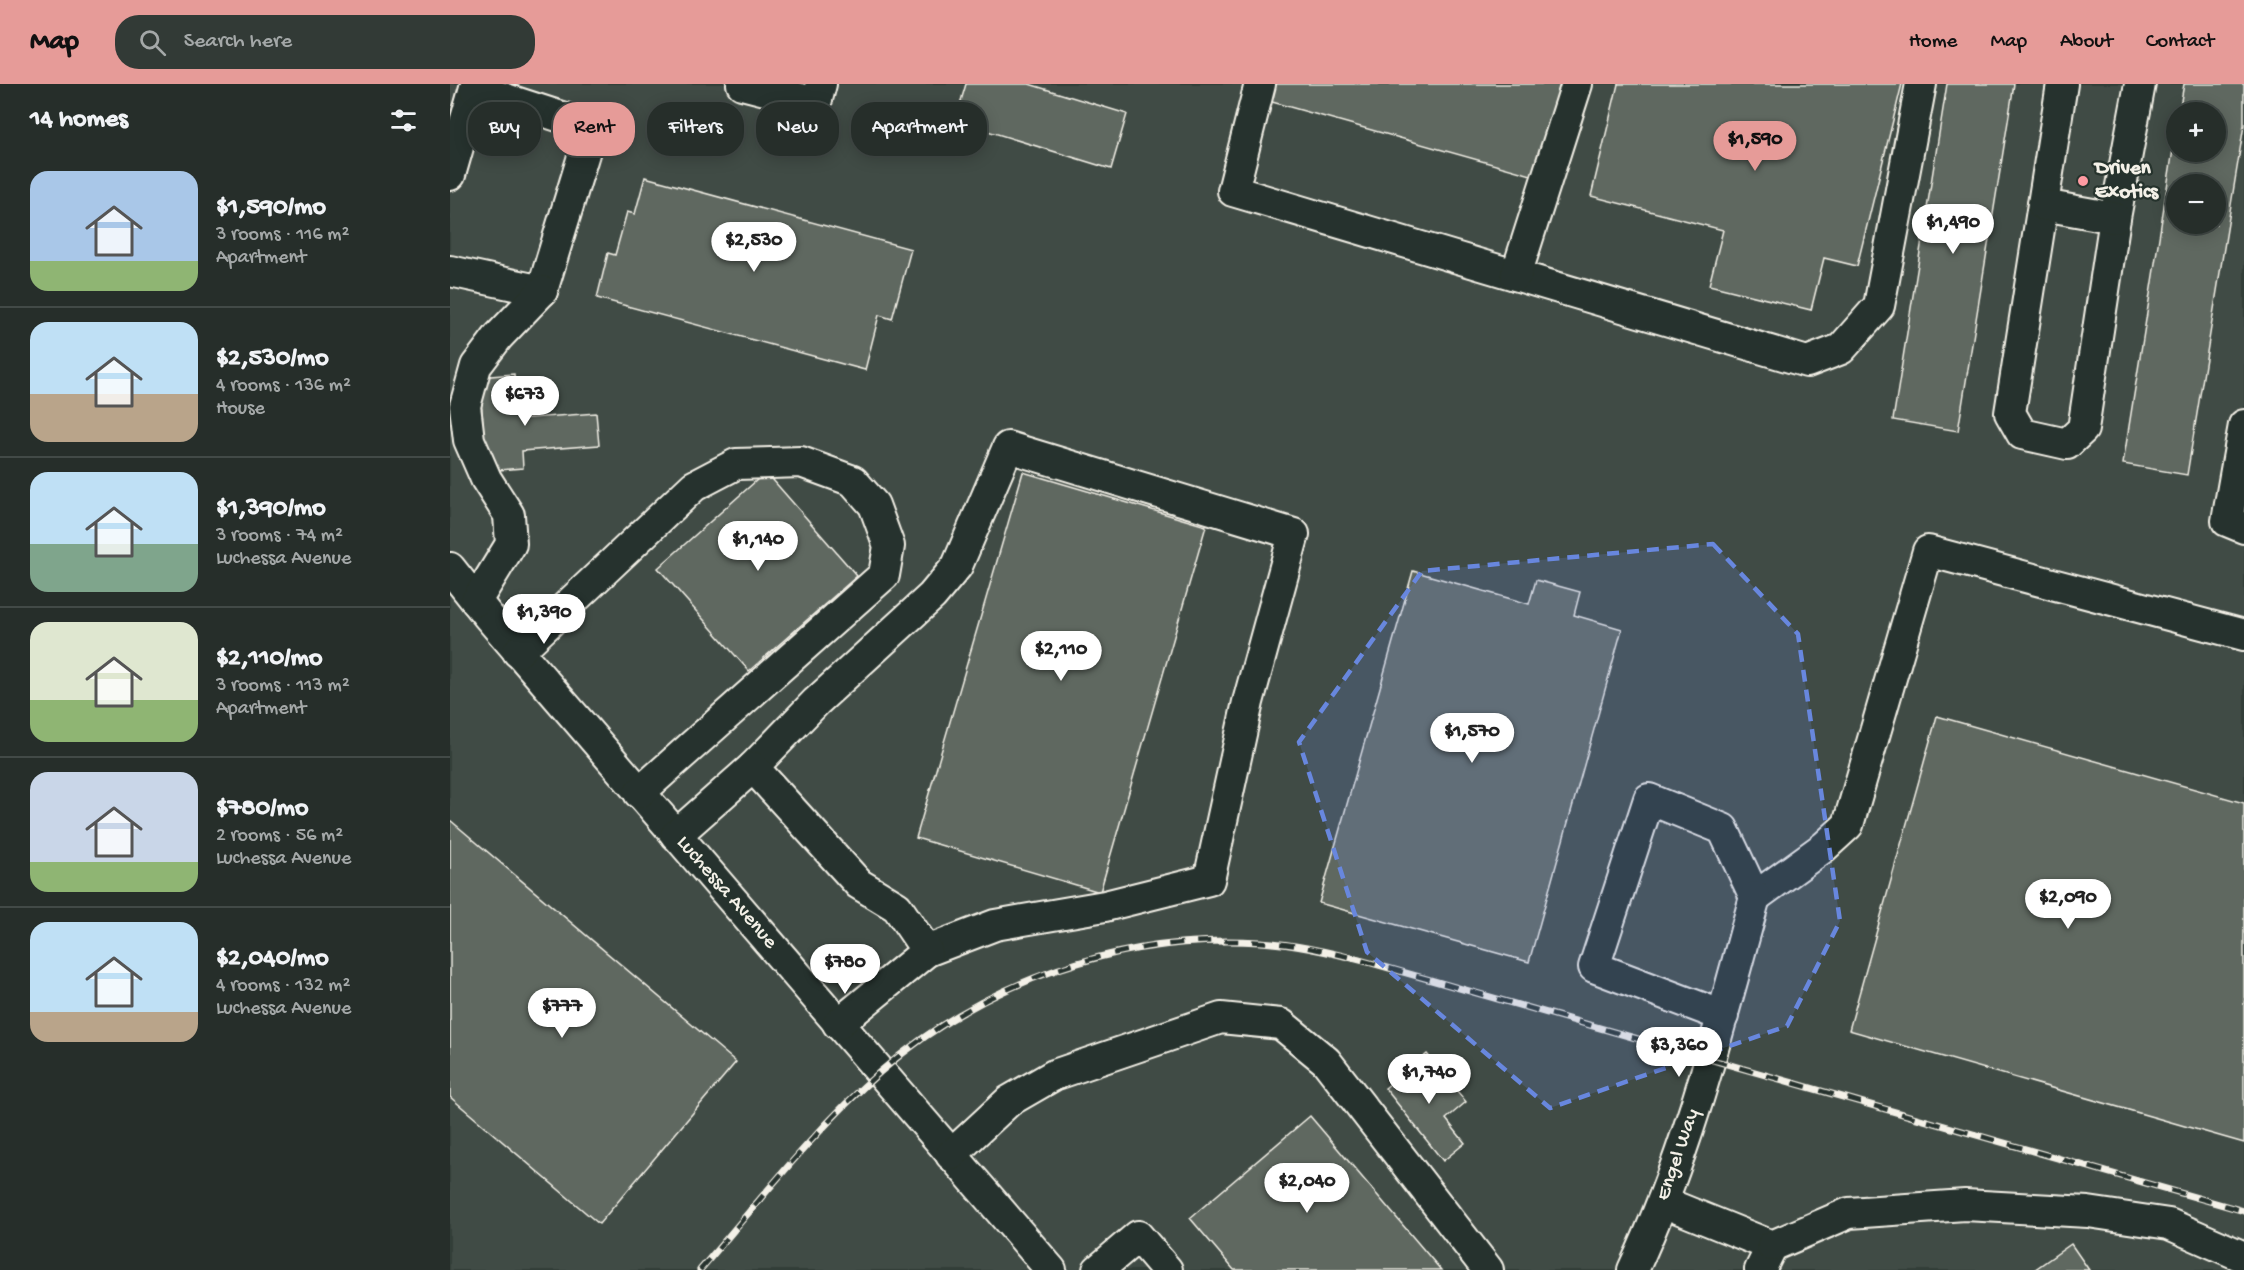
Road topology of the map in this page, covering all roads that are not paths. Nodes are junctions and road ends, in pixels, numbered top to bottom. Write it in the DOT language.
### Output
graph roads {
  1 [pos="742,84"];
  2 [pos="821,84"];
  3 [pos="1260,84"];
  4 [pos="1577,84"];
  5 [pos="1921,84"];
  6 [pos="2062,84"];
  7 [pos="2140,84"];
  8 [pos="476,87"];
  9 [pos="450,175"];
  10 [pos="2043,205"];
  11 [pos="2115,218"];
  12 [pos="450,270"];
  13 [pos="1516,275"];
  14 [pos="542,291"];
  15 [pos="2244,425"];
  16 [pos="2244,528"];
  17 [pos="450,568"];
  18 [pos="476,601"];
  19 [pos="2244,635"];
  20 [pos="518,652"];
  21 [pos="753,767"];
  22 [pos="639,793"];
  23 [pos="676,835"];
  24 [pos="1755,897"];
  25 [pos="927,951"];
  26 [pos="1723,1016"];
  27 [pos="838,1024"];
  28 [pos="951,1155"];
  29 [pos="1663,1202"];
  30 [pos="2244,1257"];
  31 [pos="1766,1258"];
  32 [pos="1052,1270"];
  33 [pos="1098,1270"];
  34 [pos="1167,1270"];
  35 [pos="1488,1270"];
  36 [pos="1633,1270"];
  1 -- 2 [label="street"];
  3 -- 13 [label="street"];
  4 -- 13 [label="street"];
  5 -- 13 [label="street"];
  6 -- 10 [label="street"];
  7 -- 11 [label="street"];
  8 -- 9 [label="street"];
  8 -- 14 [label="street"];
  10 -- 11 [label="street"];
  10 -- 11 [label="street"];
  12 -- 14 [label="street"];
  14 -- 18 [label="street"];
  15 -- 16 [label="street"];
  17 -- 18 [label="street, Luchessa Avenue"];
  18 -- 20 [label="street, Luchessa Avenue"];
  19 -- 24 [label="street"];
  20 -- 22 [label="street, Luchessa Avenue"];
  20 -- 22 [label="street"];
  21 -- 23 [label="street"];
  21 -- 25 [label="street"];
  21 -- 25 [label="street"];
  22 -- 23 [label="street, Luchessa Avenue"];
  23 -- 27 [label="street, Luchessa Avenue"];
  24 -- 26 [label="street, Engel Way"];
  24 -- 26 [label="street"];
  25 -- 27 [label="street"];
  26 -- 29 [label="street, Engel Way"];
  27 -- 28 [label="street, Luchessa Avenue"];
  28 -- 32 [label="street, Luchessa Avenue"];
  28 -- 35 [label="street"];
  29 -- 31 [label="street"];
  29 -- 36 [label="street, Engel Way"];
  30 -- 31 [label="street"];
  33 -- 34 [label="street"];
}
